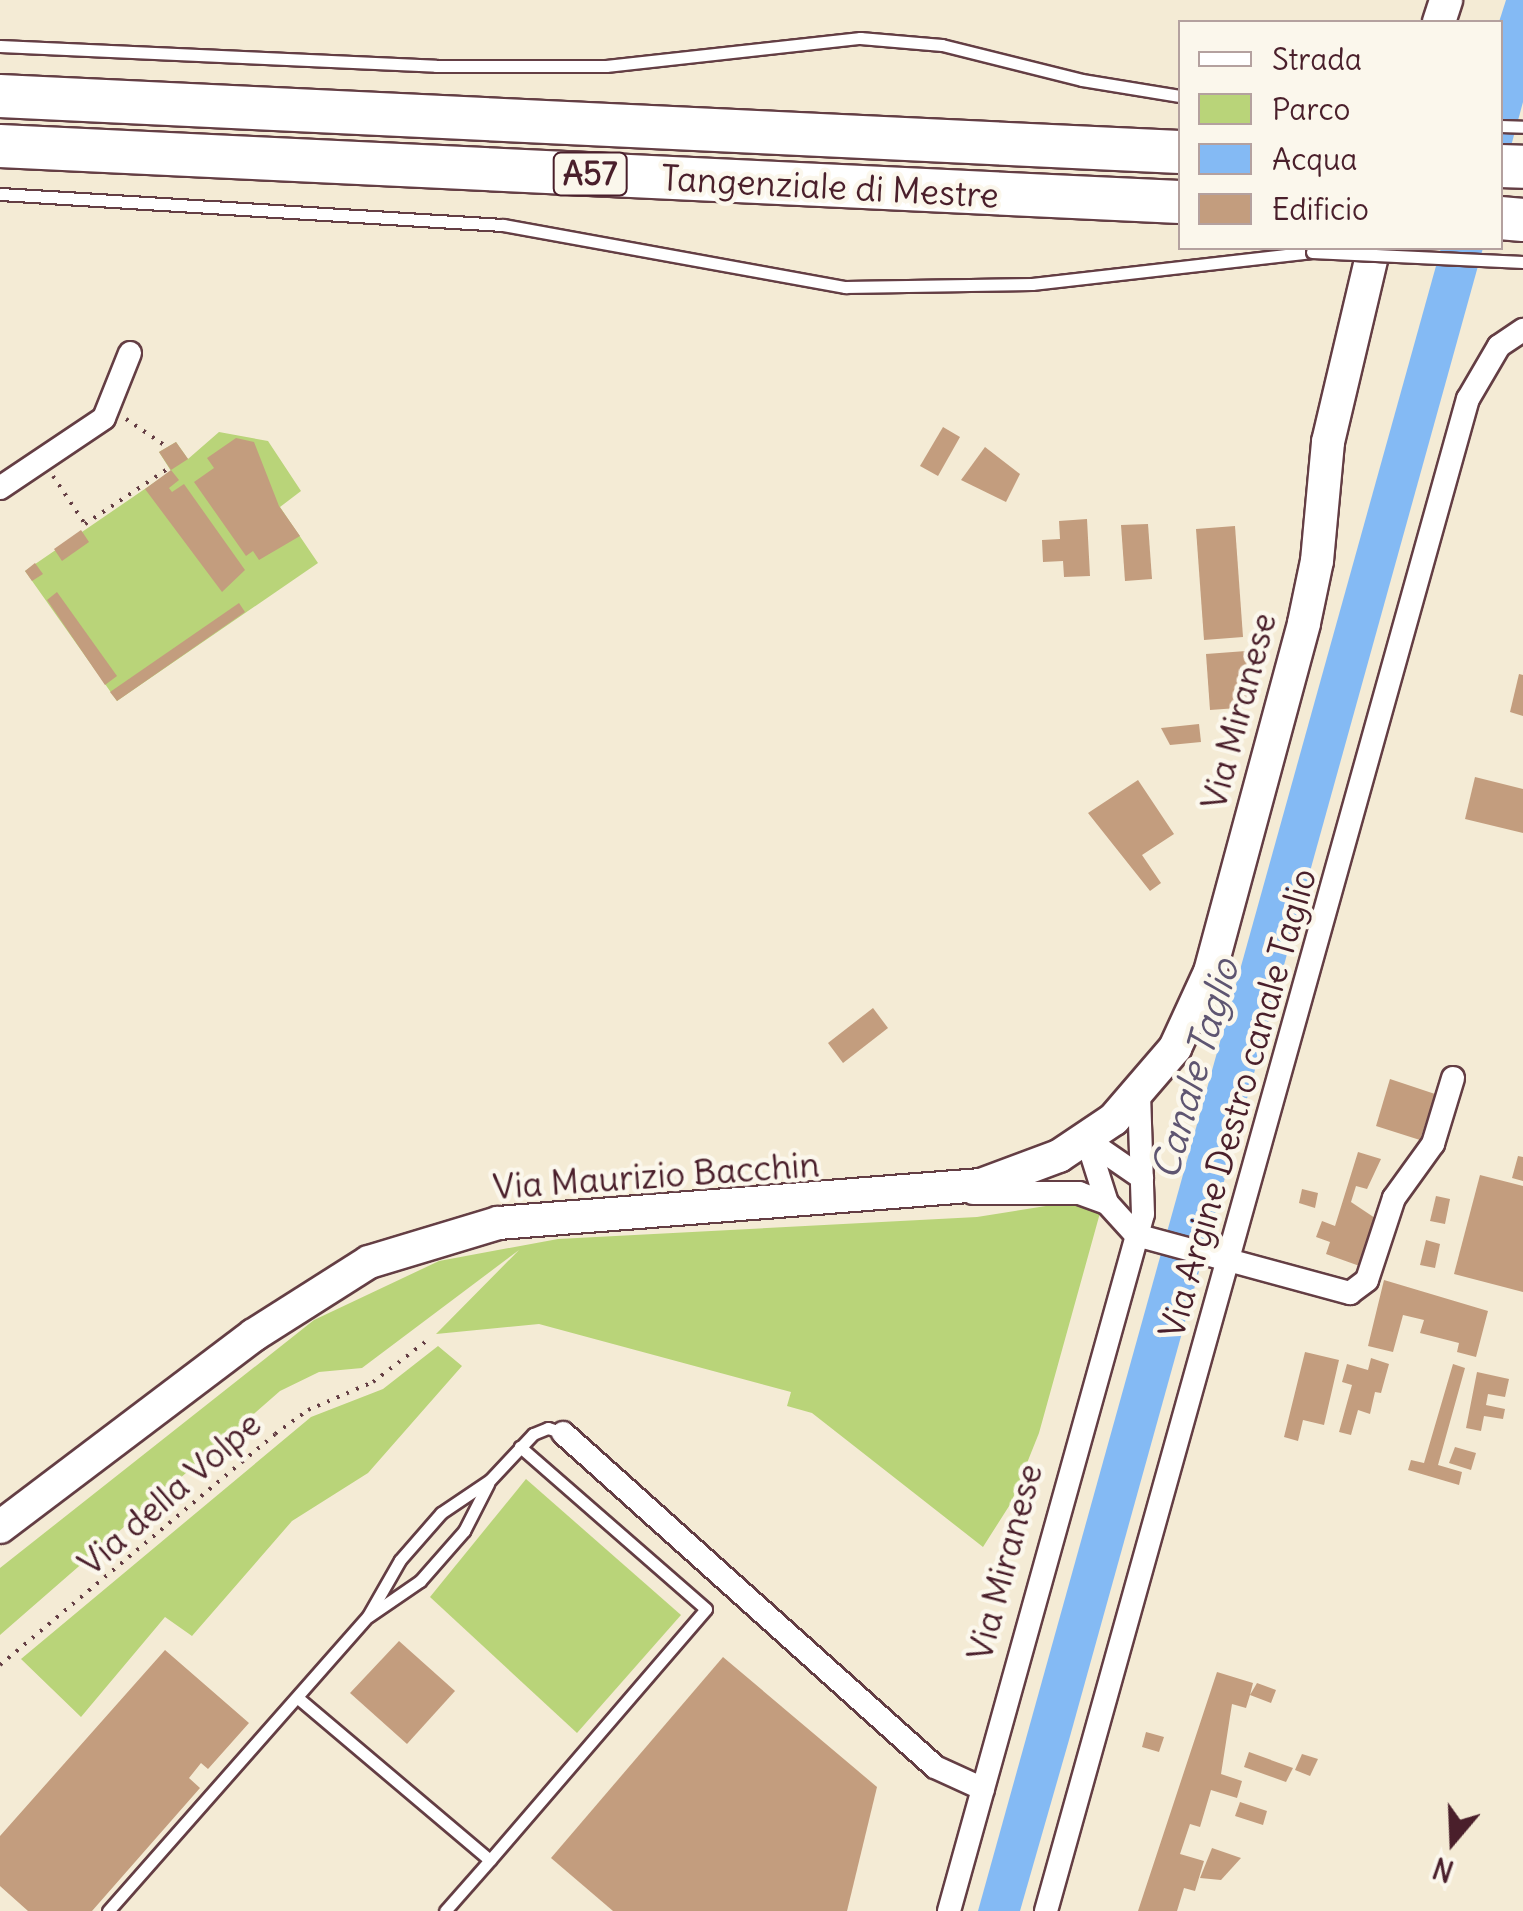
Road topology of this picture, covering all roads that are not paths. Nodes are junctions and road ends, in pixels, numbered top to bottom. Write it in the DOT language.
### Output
graph roads {
  1 [pos="0,46"];
  2 [pos="0,96"];
  3 [pos="1178,96"];
  4 [pos="0,146"];
  5 [pos="1178,152"];
  6 [pos="0,194"];
  7 [pos="1178,202"];
  8 [pos="1374,250"];
  9 [pos="1523,262"];
  10 [pos="1523,330"];
  11 [pos="130,353"];
  12 [pos="0,488"];
  13 [pos="1452,1078"];
  14 [pos="1139,1093"];
  15 [pos="1086,1140"];
  16 [pos="1142,1178"];
  17 [pos="950,1190"];
  18 [pos="1107,1203"];
  19 [pos="1144,1236"];
  20 [pos="1220,1256"];
  21 [pos="563,1434"];
  22 [pos="520,1446"];
  23 [pos="490,1480"];
  24 [pos="0,1527"];
  25 [pos="368,1616"];
  26 [pos="298,1698"];
  27 [pos="983,1790"];
  28 [pos="490,1860"];
  29 [pos="108,1911"];
  30 [pos="445,1911"];
  31 [pos="950,1911"];
  32 [pos="1046,1911"];
  1 -- 3 [label="lane"];
  2 -- 5 [label="highway, Tangenziale di Mestre / A57"];
  4 -- 7 [label="highway, Tangenziale di Mestre / A57"];
  6 -- 9 [label="lane, bridge"];
  8 -- 14 [label="main road, Via Miranese"];
  10 -- 20 [label="street, Via Argine Destro canale Taglio"];
  11 -- 12 [label="street"];
  13 -- 20 [label="street"];
  14 -- 15 [label="main road, Via Maurizio Bacchin"];
  14 -- 16 [label="street, Via Miranese"];
  15 -- 16 [label="street"];
  15 -- 17 [label="main road, Via Maurizio Bacchin"];
  15 -- 18 [label="street"];
  16 -- 19 [label="street, Via Miranese"];
  17 -- 18 [label="street"];
  17 -- 24 [label="main road, Via Maurizio Bacchin"];
  18 -- 19 [label="street"];
  19 -- 20 [label="street"];
  19 -- 27 [label="street, Via Miranese"];
  20 -- 32 [label="street, Via Argine Destro canale Taglio"];
  21 -- 22 [label="lane"];
  21 -- 27 [label="street"];
  22 -- 23 [label="lane"];
  22 -- 28 [label="lane"];
  23 -- 25 [label="lane"];
  23 -- 25 [label="lane"];
  25 -- 26 [label="lane"];
  26 -- 28 [label="lane"];
  26 -- 29 [label="lane"];
  27 -- 31 [label="street, Via Miranese"];
  28 -- 30 [label="lane"];
}
